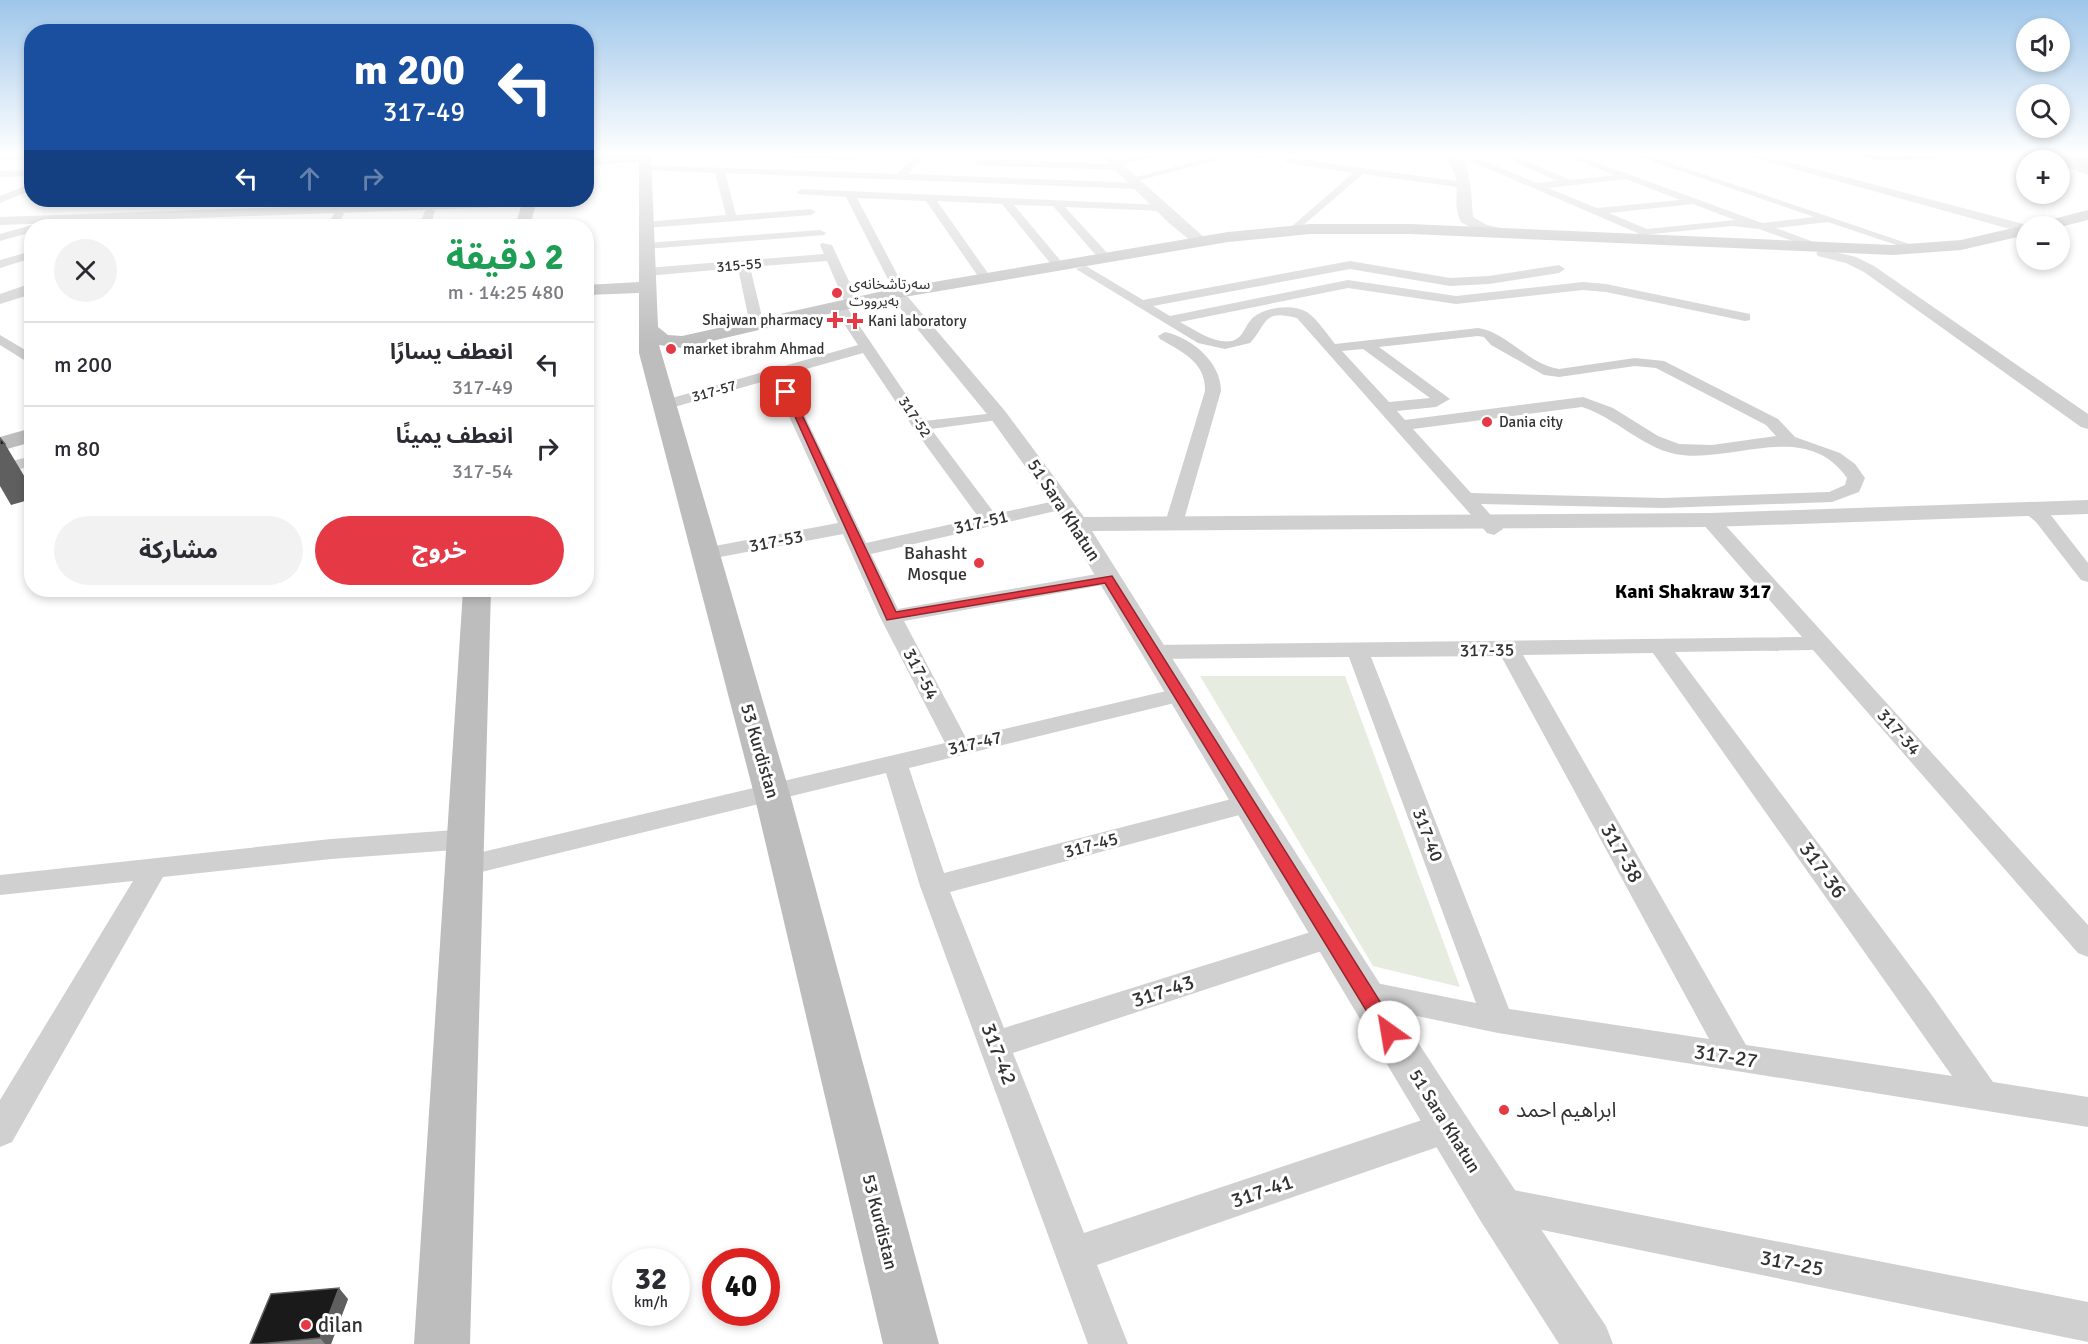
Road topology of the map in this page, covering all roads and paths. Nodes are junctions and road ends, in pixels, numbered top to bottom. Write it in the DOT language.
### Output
graph roads {
  1 [pos="115,218"];
  2 [pos="362,218"];
  3 [pos="646,218"];
  4 [pos="732,218"];
  5 [pos="736,218"];
  6 [pos="813,218"];
  7 [pos="862,218"];
  8 [pos="943,218"];
  9 [pos="1023,218"];
  10 [pos="1069,218"];
  11 [pos="1173,218"];
  12 [pos="1308,218"];
  13 [pos="1455,218"];
  14 [pos="1466,218"];
  15 [pos="1608,218"];
  16 [pos="1738,218"];
  17 [pos="1826,218"];
  18 [pos="1973,218"];
  19 [pos="63,219"];
  20 [pos="347,219"];
  21 [pos="1830,219"];
  22 [pos="0,221"];
  23 [pos="24,223"];
  24 [pos="2088,223"];
  25 [pos="0,225"];
  26 [pos="24,225"];
  27 [pos="646,225"];
  28 [pos="1761,226"];
  29 [pos="1184,228"];
  30 [pos="2070,228"];
  31 [pos="24,230"];
  32 [pos="1294,230"];
  33 [pos="1423,230"];
  34 [pos="2016,230"];
  35 [pos="820,233"];
  36 [pos="1508,234"];
  37 [pos="2016,235"];
  38 [pos="2016,236"];
  39 [pos="1228,237"];
  40 [pos="0,238"];
  41 [pos="1656,240"];
  42 [pos="1201,242"];
  43 [pos="646,246"];
  44 [pos="1918,249"];
  45 [pos="1820,250"];
  46 [pos="1154,254"];
  47 [pos="1880,255"];
  48 [pos="24,256"];
  49 [pos="831,257"];
  50 [pos="1105,258"];
  51 [pos="0,264"];
  52 [pos="743,264"];
  53 [pos="1062,269"];
  54 [pos="1082,269"];
  55 [pos="1559,269"];
  56 [pos="986,279"];
  57 [pos="646,280"];
  58 [pos="594,289"];
  59 [pos="24,290"];
  60 [pos="901,296"];
  61 [pos="0,298"];
  62 [pos="24,298"];
  63 [pos="1140,304"];
  64 [pos="0,305"];
  65 [pos="847,307"];
  66 [pos="1744,317"];
  67 [pos="1168,320"];
  68 [pos="757,325"];
  69 [pos="0,339"];
  70 [pos="648,340"];
  71 [pos="704,341"];
  72 [pos="1367,345"];
  73 [pos="868,347"];
  74 [pos="1334,348"];
  75 [pos="24,354"];
  76 [pos="1402,370"];
  77 [pos="777,373"];
  78 [pos="1358,374"];
  79 [pos="664,405"];
  80 [pos="1387,407"];
  81 [pos="998,416"];
  82 [pos="2088,417"];
  83 [pos="2088,423"];
  84 [pos="1403,425"];
  85 [pos="920,426"];
  86 [pos="24,437"];
  87 [pos="1788,439"];
  88 [pos="0,444"];
  89 [pos="24,449"];
  90 [pos="0,456"];
  91 [pos="24,457"];
  92 [pos="0,463"];
  93 [pos="24,463"];
  94 [pos="0,469"];
  95 [pos="1468,498"];
  96 [pos="2088,507"];
  97 [pos="2037,514"];
  98 [pos="2088,516"];
  99 [pos="990,520"];
  100 [pos="1074,521"];
  101 [pos="1174,524"];
  102 [pos="1714,524"];
  103 [pos="1490,525"];
  104 [pos="849,527"];
  105 [pos="862,550"];
  106 [pos="704,554"];
  107 [pos="2088,576"];
  108 [pos="1108,578"];
  109 [pos="477,597"];
  110 [pos="891,617"];
  111 [pos="1819,643"];
  112 [pos="1660,647"];
  113 [pos="1508,649"];
  114 [pos="1358,651"];
  115 [pos="1154,652"];
  116 [pos="1179,695"];
  117 [pos="959,747"];
  118 [pos="895,762"];
  119 [pos="772,794"];
  120 [pos="1247,804"];
  121 [pos="466,852"];
  122 [pos="154,869"];
  123 [pos="0,885"];
  124 [pos="934,886"];
  125 [pos="1330,937"];
  126 [pos="2088,945"];
  127 [pos="1366,994"];
  128 [pos="1498,1020"];
  129 [pos="995,1045"];
  130 [pos="1736,1057"];
  131 [pos="1983,1095"];
  132 [pos="2088,1112"];
  133 [pos="1449,1127"];
  134 [pos="0,1131"];
  135 [pos="1497,1204"];
  136 [pos="1076,1254"];
  137 [pos="2088,1322"];
  138 [pos="442,1344"];
  139 [pos="911,1344"];
  140 [pos="1108,1344"];
  141 [pos="1588,1344"];
  1 -- 19 [label="street"];
  2 -- 20 [label="street"];
  3 -- 27 [label="main road, 53 Kurdistan"];
  4 -- 5 [label="street"];
  4 -- 27 [label="street"];
  6 -- 35 [label="street, 317-52"];
  7 -- 60 [label="street"];
  8 -- 56 [label="street"];
  9 -- 53 [label="street"];
  10 -- 50 [label="street"];
  11 -- 29 [label="street"];
  12 -- 32 [label="street"];
  13 -- 33 [label="street"];
  14 -- 36 [label="street"];
  15 -- 41 [label="street"];
  16 -- 28 [label="street"];
  17 -- 21 [label="street"];
  18 -- 34 [label="street"];
  21 -- 28 [label="street"];
  21 -- 44 [label="street"];
  22 -- 23 [label="street"];
  24 -- 30 [label="main road"];
  25 -- 26 [label="street"];
  27 -- 43 [label="main road, 53 Kurdistan"];
  28 -- 41 [label="street"];
  28 -- 45 [label="street"];
  29 -- 39 [label="street"];
  29 -- 42 [label="street"];
  31 -- 40 [label="street"];
  32 -- 33 [label="main road"];
  32 -- 39 [label="main road"];
  33 -- 36 [label="main road"];
  35 -- 43 [label="street"];
  35 -- 49 [label="street, 317-52"];
  36 -- 41 [label="main road"];
  37 -- 44 [label="main road"];
  38 -- 47 [label="main road"];
  39 -- 42 [label="main road"];
  41 -- 45 [label="main road"];
  41 -- 46 [label="main road"];
  42 -- 46 [label="main road"];
  43 -- 57 [label="main road, 53 Kurdistan"];
  44 -- 45 [label="main road"];
  45 -- 47 [label="main road"];
  45 -- 83 [label="street"];
  46 -- 50 [label="main road"];
  46 -- 54 [label="main road"];
  47 -- 82 [label="street"];
  48 -- 51 [label="street"];
  49 -- 52 [label="street, 315-55"];
  49 -- 65 [label="street, 317-52"];
  50 -- 53 [label="main road"];
  52 -- 57 [label="street, 315-55"];
  52 -- 68 [label="street"];
  53 -- 54 [label="main road"];
  53 -- 56 [label="main road"];
  53 -- 60 [label="main road"];
  53 -- 101 [label="street"];
  54 -- 63 [label="street"];
  55 -- 63 [label="street"];
  56 -- 60 [label="main road"];
  57 -- 58 [label="main road"];
  57 -- 70 [label="main road, 53 Kurdistan"];
  59 -- 61 [label="street"];
  60 -- 65 [label="main road"];
  60 -- 81 [label="street, 51 Sara Khatun"];
  62 -- 64 [label="street"];
  63 -- 67 [label="street"];
  65 -- 68 [label="main road"];
  65 -- 71 [label="main road"];
  65 -- 73 [label="street, 317-52"];
  66 -- 67 [label="street"];
  67 -- 74 [label="street"];
  68 -- 71 [label="main road"];
  69 -- 75 [label="street"];
  70 -- 71 [label="main road"];
  70 -- 71 [label="main road"];
  70 -- 79 [label="main road, 53 Kurdistan"];
  72 -- 74 [label="street"];
  72 -- 76 [label="street"];
  72 -- 87 [label="street"];
  73 -- 77 [label="street, 317-57"];
  73 -- 85 [label="street, 317-52"];
  74 -- 78 [label="street"];
  76 -- 78 [label="street"];
  76 -- 80 [label="street"];
  77 -- 79 [label="street, 317-57"];
  77 -- 104 [label="street, 317-54"];
  78 -- 80 [label="street"];
  79 -- 106 [label="main road, 53 Kurdistan"];
  80 -- 84 [label="street"];
  81 -- 85 [label="street"];
  81 -- 100 [label="street, 51 Sara Khatun"];
  84 -- 87 [label="street"];
  84 -- 95 [label="street"];
  85 -- 99 [label="street, 317-52"];
  86 -- 88 [label="main road"];
  87 -- 95 [label="street"];
  89 -- 90 [label="main road"];
  91 -- 92 [label="street"];
  93 -- 94 [label="street"];
  95 -- 103 [label="street"];
  96 -- 97 [label="street"];
  97 -- 98 [label="street"];
  97 -- 102 [label="street"];
  97 -- 107 [label="street"];
  99 -- 100 [label="street, 317-51"];
  99 -- 105 [label="street, 317-51"];
  100 -- 101 [label="street"];
  100 -- 103 [label="street"];
  100 -- 108 [label="street, 51 Sara Khatun"];
  101 -- 103 [label="street"];
  102 -- 103 [label="street"];
  102 -- 111 [label="street, 317-34"];
  104 -- 105 [label="street, 317-54"];
  104 -- 106 [label="street, 317-53"];
  105 -- 110 [label="street, 317-54"];
  106 -- 119 [label="main road, 53 Kurdistan"];
  108 -- 110 [label="street"];
  108 -- 115 [label="street, 51 Sara Khatun"];
  109 -- 121 [label="main road"];
  110 -- 117 [label="street, 317-54"];
  111 -- 112 [label="street, 317-35"];
  111 -- 126 [label="street, 317-34"];
  112 -- 113 [label="street, 317-35"];
  112 -- 131 [label="street, 317-36"];
  113 -- 114 [label="street, 317-35"];
  113 -- 130 [label="street, 317-38"];
  114 -- 115 [label="street, 317-35"];
  114 -- 128 [label="street, 317-40"];
  115 -- 116 [label="street, 51 Sara Khatun"];
  116 -- 117 [label="street, 317-47"];
  116 -- 120 [label="street, 51 Sara Khatun"];
  117 -- 118 [label="street, 317-47"];
  118 -- 119 [label="street, 317-47"];
  118 -- 124 [label="street, 317-42"];
  119 -- 121 [label="street, 317-47"];
  119 -- 139 [label="main road, 53 Kurdistan"];
  120 -- 124 [label="street, 317-45"];
  120 -- 125 [label="street, 51 Sara Khatun"];
  121 -- 122 [label="street, 317-47"];
  121 -- 138 [label="main road"];
  122 -- 123 [label="street, 317-47"];
  122 -- 134 [label="street"];
  124 -- 129 [label="street, 317-42"];
  125 -- 127 [label="street, 51 Sara Khatun"];
  125 -- 129 [label="street, 317-43"];
  127 -- 128 [label="street, 317-27"];
  127 -- 133 [label="street, 51 Sara Khatun"];
  128 -- 130 [label="street, 317-27"];
  129 -- 136 [label="street, 317-42"];
  130 -- 131 [label="street, 317-27"];
  131 -- 132 [label="street, 317-27"];
  133 -- 135 [label="street, 51 Sara Khatun"];
  133 -- 136 [label="street, 317-41"];
  135 -- 137 [label="street, 317-25"];
  135 -- 141 [label="street, 51 Sara Khatun"];
  136 -- 140 [label="street, 317-42"];
}
